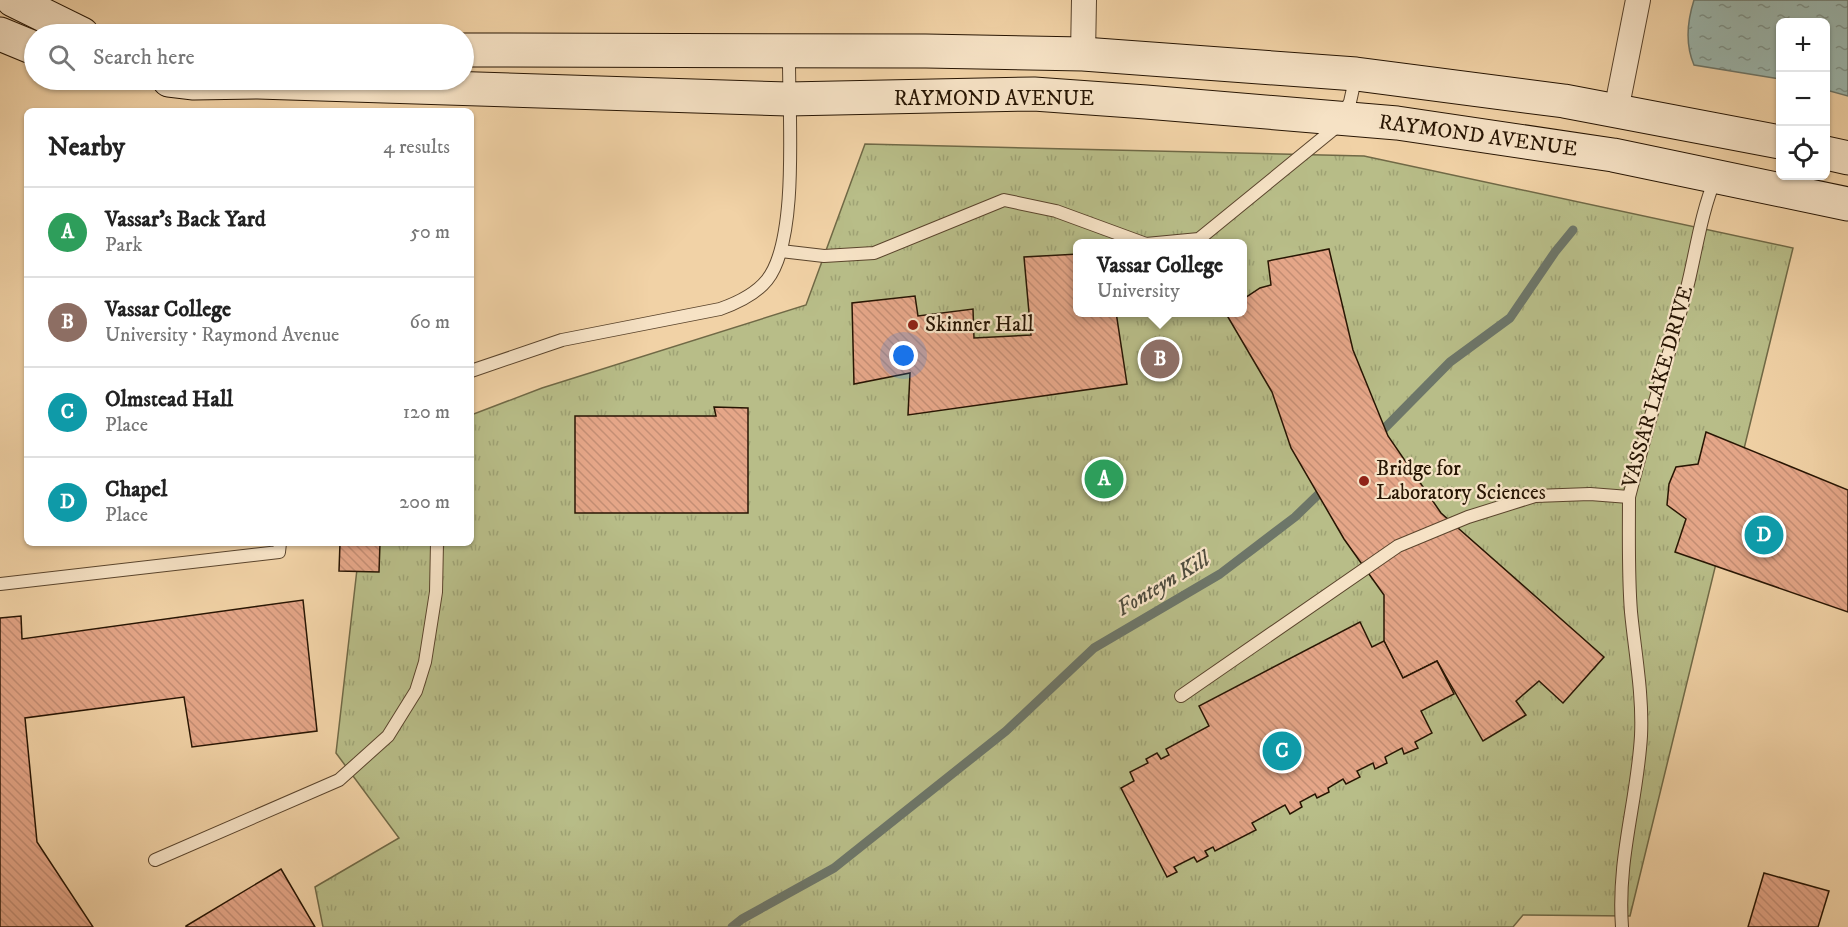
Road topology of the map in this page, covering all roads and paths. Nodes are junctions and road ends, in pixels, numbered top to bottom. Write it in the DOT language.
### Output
graph roads {
  1 [pos="13,0"];
  2 [pos="1084,0"];
  3 [pos="1638,0"];
  4 [pos="62,24"];
  5 [pos="0,34"];
  6 [pos="24,44"];
  7 [pos="474,50"];
  8 [pos="789,51"];
  9 [pos="1083,54"];
  10 [pos="1356,74"];
  11 [pos="474,89"];
  12 [pos="788,99"];
  13 [pos="1616,111"];
  14 [pos="1343,118"];
  15 [pos="1776,141"];
  16 [pos="1830,154"];
  17 [pos="1848,158"];
  18 [pos="1717,176"];
  19 [pos="1848,204"];
  20 [pos="1134,239"];
  21 [pos="1200,239"];
  22 [pos="781,250"];
  23 [pos="474,370"];
  24 [pos="1629,497"];
  25 [pos="280,546"];
  26 [pos="437,546"];
  27 [pos="0,584"];
  28 [pos="1181,696"];
  29 [pos="154,860"];
  30 [pos="1622,927"];
  1 -- 4 [label="main road"];
  2 -- 9 [label="street"];
  3 -- 13 [label="street"];
  5 -- 6 [label="main road"];
  7 -- 8 [label="main road"];
  8 -- 9 [label="main road"];
  8 -- 12 [label="lane"];
  9 -- 10 [label="main road"];
  10 -- 13 [label="main road"];
  10 -- 14 [label="lane"];
  11 -- 12 [label="main road, RAYMOND AVENUE"];
  12 -- 14 [label="main road, RAYMOND AVENUE"];
  12 -- 22 [label="lane"];
  13 -- 15 [label="main road"];
  14 -- 18 [label="main road, RAYMOND AVENUE"];
  14 -- 21 [label="lane"];
  16 -- 17 [label="main road"];
  18 -- 19 [label="main road, RAYMOND AVENUE"];
  18 -- 24 [label="lane, VASSAR LAKE DRIVE"];
  20 -- 22 [label="lane"];
  22 -- 23 [label="lane"];
  24 -- 28 [label="lane, VASSAR LAKE DRIVE"];
  24 -- 30 [label="lane"];
  25 -- 27 [label="lane"];
  26 -- 29 [label="lane"];
}
